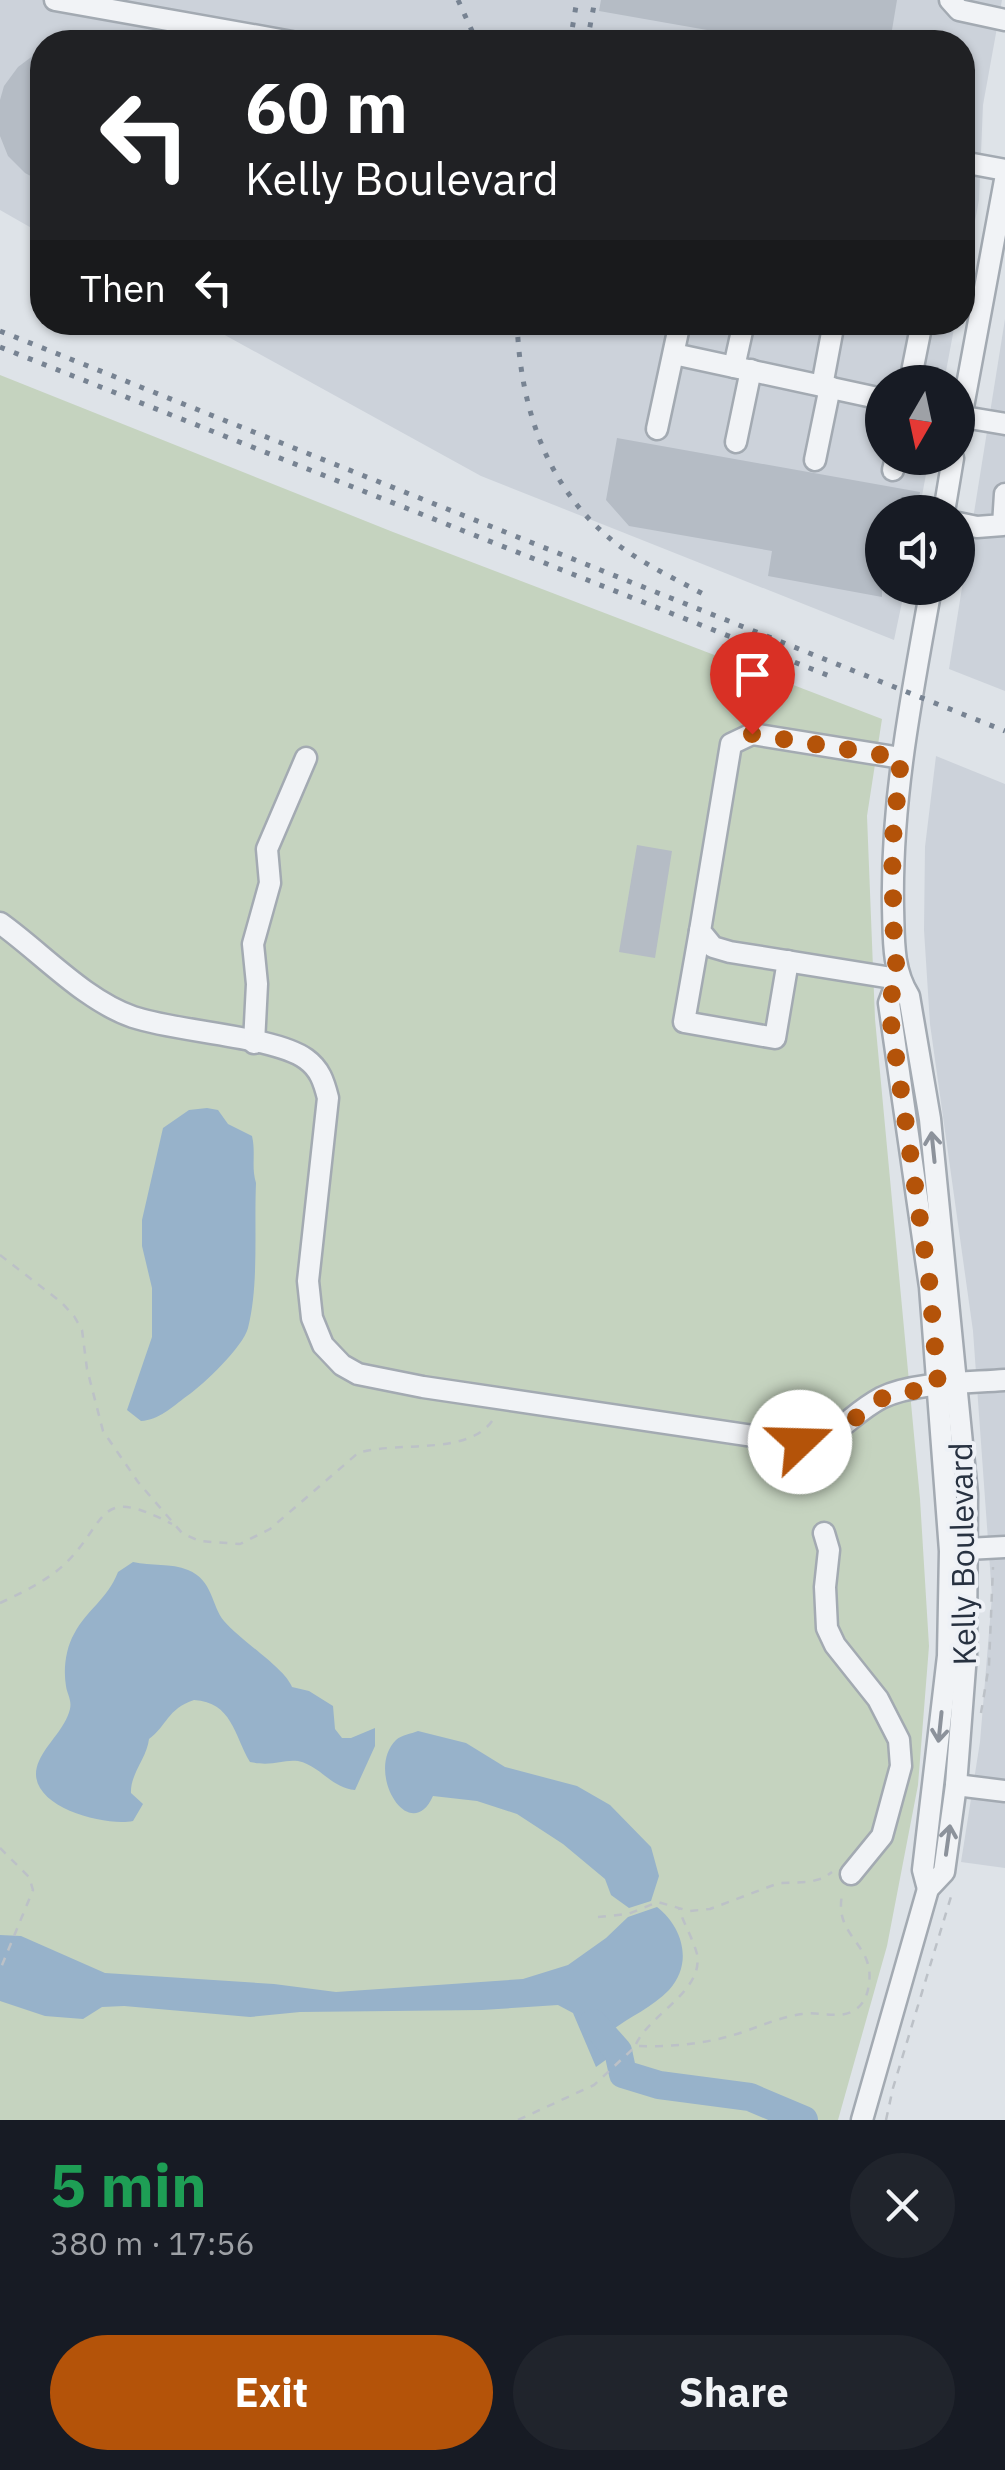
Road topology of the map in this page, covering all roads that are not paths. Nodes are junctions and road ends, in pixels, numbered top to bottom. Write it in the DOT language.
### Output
graph roads {
  1 [pos="55,0"];
  2 [pos="950,0"];
  3 [pos="1005,20"];
  4 [pos="224,30"];
  5 [pos="975,164"];
  6 [pos="1005,170"];
  7 [pos="1005,180"];
  8 [pos="678,335"];
  9 [pos="743,335"];
  10 [pos="832,335"];
  11 [pos="919,335"];
  12 [pos="674,354"];
  13 [pos="913,365"];
  14 [pos="970,365"];
  15 [pos="742,369"];
  16 [pos="826,387"];
  17 [pos="865,395"];
  18 [pos="975,423"];
  19 [pos="1005,424"];
  20 [pos="658,429"];
  21 [pos="736,442"];
  22 [pos="815,460"];
  23 [pos="1005,494"];
  24 [pos="1004,524"];
  25 [pos="975,527"];
  26 [pos="928,605"];
  27 [pos="306,758"];
  28 [pos="901,758"];
  29 [pos="0,923"];
  30 [pos="700,931"];
  31 [pos="788,961"];
  32 [pos="898,979"];
  33 [pos="254,1042"];
  34 [pos="1005,1380"];
  35 [pos="947,1385"];
  36 [pos="824,1533"];
  37 [pos="1005,1547"];
  38 [pos="968,1549"];
  39 [pos="956,1784"];
  40 [pos="1005,1791"];
  41 [pos="851,1874"];
  42 [pos="928,1888"];
  43 [pos="862,2120"];
  1 -- 4 [label="street"];
  2 -- 3 [label="street"];
  5 -- 6 [label="street"];
  7 -- 14 [label="street"];
  8 -- 12 [label="street"];
  9 -- 15 [label="street"];
  10 -- 16 [label="street"];
  11 -- 13 [label="street"];
  12 -- 15 [label="street"];
  12 -- 20 [label="street"];
  15 -- 16 [label="street"];
  15 -- 21 [label="street"];
  16 -- 17 [label="street"];
  16 -- 22 [label="street"];
  18 -- 19 [label="street"];
  23 -- 24 [label="street"];
  24 -- 25 [label="street"];
  26 -- 28 [label="street, Kelly Boulevard"];
  27 -- 33 [label="street"];
  28 -- 30 [label="street"];
  28 -- 32 [label="street, Kelly Boulevard"];
  29 -- 33 [label="street"];
  30 -- 31 [label="street"];
  30 -- 31 [label="street"];
  31 -- 32 [label="street"];
  32 -- 35 [label="street, Kelly Boulevard"];
  33 -- 35 [label="street"];
  34 -- 35 [label="street"];
  35 -- 38 [label="street, Kelly Boulevard"];
  35 -- 42 [label="street, Kelly Boulevard, one-way"];
  36 -- 41 [label="street"];
  37 -- 38 [label="street"];
  38 -- 39 [label="street, Kelly Boulevard"];
  39 -- 40 [label="street"];
  42 -- 39 [label="street, Kelly Boulevard, one-way"];
  42 -- 43 [label="street, Kelly Boulevard"];
}
